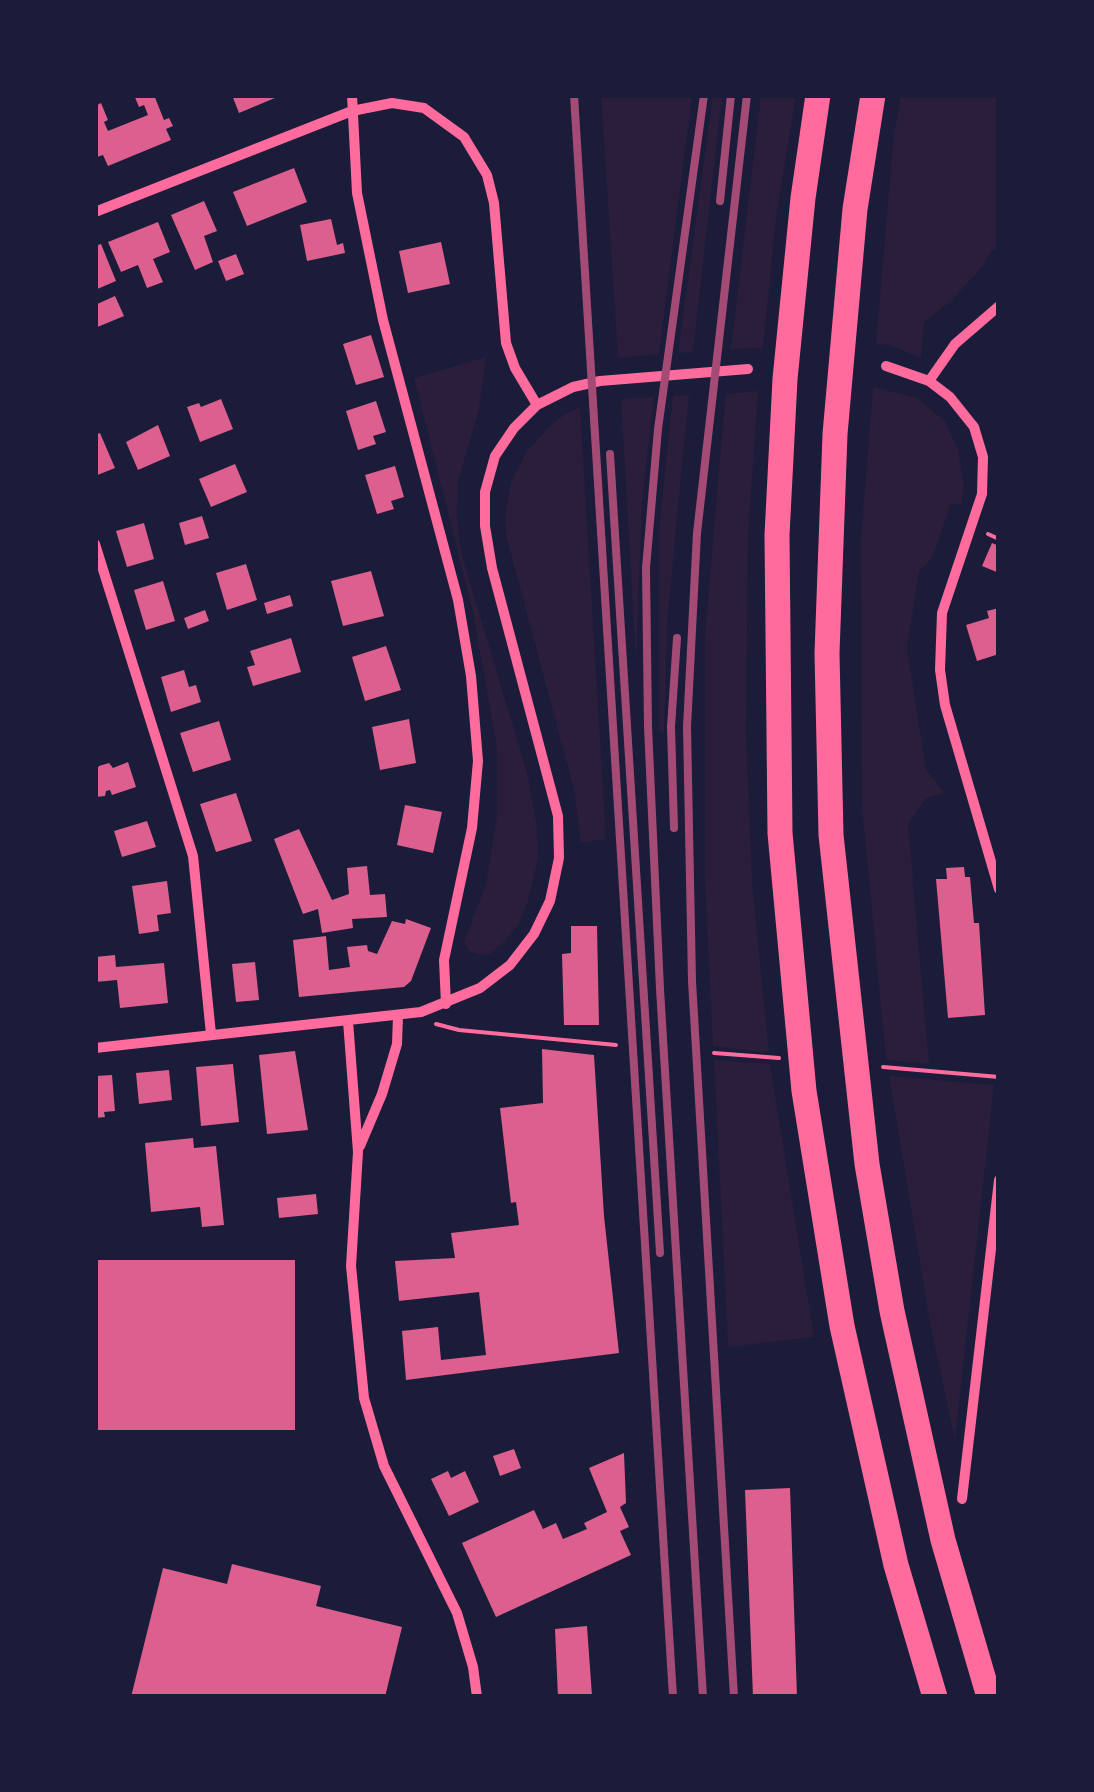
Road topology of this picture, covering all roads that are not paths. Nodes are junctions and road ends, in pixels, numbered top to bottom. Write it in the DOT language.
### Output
graph roads {
  1 [pos="352,95"];
  2 [pos="818,95"];
  3 [pos="873,95"];
  4 [pos="352,111"];
  5 [pos="95,212"];
  6 [pos="999,306"];
  7 [pos="886,366"];
  8 [pos="748,369"];
  9 [pos="929,381"];
  10 [pos="537,405"];
  11 [pos="95,544"];
  12 [pos="999,890"];
  13 [pos="446,1004"];
  14 [pos="398,1016"];
  15 [pos="348,1021"];
  16 [pos="211,1034"];
  17 [pos="95,1048"];
  18 [pos="358,1152"];
  19 [pos="999,1180"];
  20 [pos="962,1499"];
  21 [pos="477,1697"];
  22 [pos="935,1697"];
  23 [pos="989,1697"];
  1 -- 4 [label="street"];
  2 -- 22 [label="highway"];
  3 -- 23 [label="highway"];
  4 -- 5 [label="street"];
  4 -- 10 [label="street"];
  4 -- 13 [label="street"];
  6 -- 9 [label="street"];
  7 -- 9 [label="street"];
  8 -- 10 [label="street"];
  9 -- 12 [label="street"];
  10 -- 13 [label="street"];
  11 -- 16 [label="street"];
  13 -- 14 [label="street"];
  14 -- 15 [label="street"];
  14 -- 18 [label="street"];
  15 -- 16 [label="street"];
  15 -- 18 [label="street"];
  16 -- 17 [label="street"];
  18 -- 21 [label="street"];
  19 -- 20 [label="street"];
}
